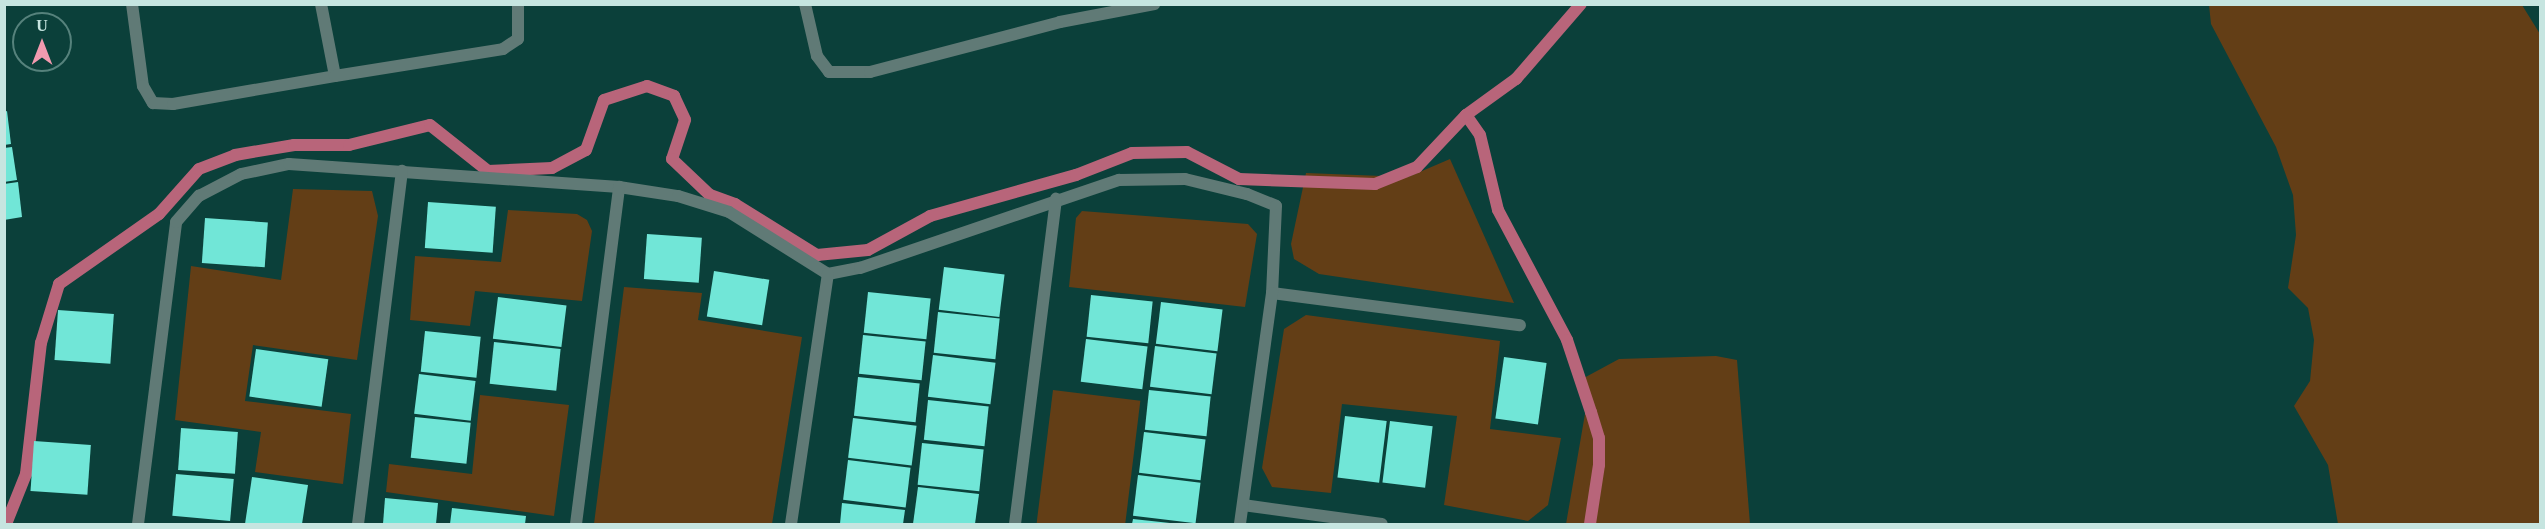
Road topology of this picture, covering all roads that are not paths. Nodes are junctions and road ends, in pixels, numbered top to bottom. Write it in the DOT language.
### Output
graph roads {
  1 [pos="132,4"];
  2 [pos="321,4"];
  3 [pos="518,4"];
  4 [pos="805,4"];
  5 [pos="1154,4"];
  6 [pos="335,76"];
  7 [pos="402,171"];
  8 [pos="620,187"];
  9 [pos="1056,199"];
  10 [pos="828,274"];
  11 [pos="1272,292"];
  12 [pos="1520,325"];
  13 [pos="1243,505"];
  14 [pos="138,525"];
  15 [pos="358,525"];
  16 [pos="576,525"];
  17 [pos="791,525"];
  18 [pos="1016,525"];
  19 [pos="1240,525"];
  20 [pos="1382,525"];
  1 -- 6 [label="street"];
  2 -- 6 [label="street"];
  3 -- 6 [label="street"];
  4 -- 5 [label="street"];
  7 -- 8 [label="street"];
  7 -- 14 [label="street"];
  7 -- 15 [label="street"];
  8 -- 10 [label="street"];
  8 -- 16 [label="street"];
  9 -- 10 [label="street"];
  9 -- 11 [label="street"];
  9 -- 18 [label="street"];
  10 -- 17 [label="street"];
  11 -- 12 [label="street"];
  11 -- 13 [label="street"];
  13 -- 19 [label="street"];
  13 -- 20 [label="street"];
}
